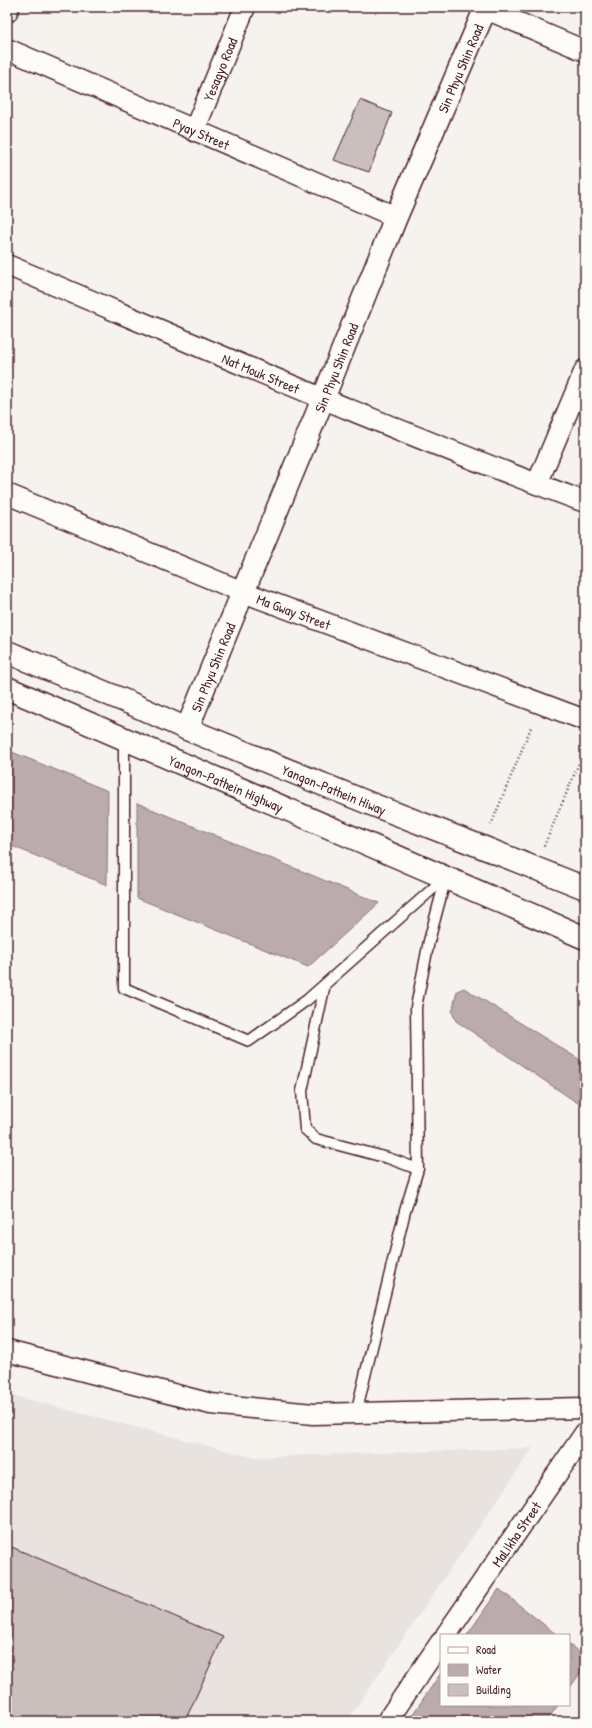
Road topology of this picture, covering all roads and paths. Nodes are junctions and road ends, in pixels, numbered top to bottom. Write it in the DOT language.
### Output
graph roads {
  1 [pos="9,7"];
  2 [pos="245,7"];
  3 [pos="486,8"];
  4 [pos="7,12"];
  5 [pos="7,49"];
  6 [pos="585,51"];
  7 [pos="194,131"];
  8 [pos="396,217"];
  9 [pos="7,265"];
  10 [pos="585,370"];
  11 [pos="323,398"];
  12 [pos="537,484"];
  13 [pos="7,494"];
  14 [pos="585,502"];
  15 [pos="243,592"];
  16 [pos="7,652"];
  17 [pos="7,688"];
  18 [pos="541,704"];
  19 [pos="585,720"];
  20 [pos="187,729"];
  21 [pos="124,739"];
  22 [pos="585,749"];
  23 [pos="482,846"];
  24 [pos="535,868"];
  25 [pos="446,878"];
  26 [pos="582,887"];
  27 [pos="585,938"];
  28 [pos="325,984"];
  29 [pos="418,1169"];
  30 [pos="7,1351"];
  31 [pos="585,1408"];
  32 [pos="356,1413"];
  33 [pos="585,1433"];
  34 [pos="447,1634"];
  35 [pos="440,1643"];
  36 [pos="387,1721"];
  1 -- 4 [label="street"];
  2 -- 7 [label="street, Yesagyo Road"];
  3 -- 6 [label="street"];
  3 -- 8 [label="main road, Sin Phyu Shin Road"];
  5 -- 7 [label="street, Pyay Street"];
  7 -- 8 [label="street, Pyay Street"];
  8 -- 11 [label="main road, Sin Phyu Shin Road"];
  9 -- 11 [label="street, Nat Mouk Street"];
  10 -- 12 [label="street"];
  11 -- 12 [label="street, Nat Mouk Street"];
  11 -- 15 [label="main road, Sin Phyu Shin Road"];
  12 -- 14 [label="street, Nat Mouk Street"];
  13 -- 15 [label="street, Ma Gway Street"];
  15 -- 18 [label="street, Ma Gway Street"];
  15 -- 20 [label="main road, Sin Phyu Shin Road"];
  16 -- 20 [label="main road"];
  17 -- 21 [label="main road, Yangon-Pathein Highway"];
  18 -- 19 [label="street, Ma Gway Street"];
  18 -- 23 [label="path"];
  20 -- 23 [label="main road, Yangon-Pathein Hiway"];
  21 -- 25 [label="main road, Yangon-Pathein Highway"];
  21 -- 28 [label="lane"];
  22 -- 24 [label="path"];
  23 -- 24 [label="main road"];
  24 -- 26 [label="main road"];
  25 -- 27 [label="main road, Yangon-Pathein Highway"];
  25 -- 28 [label="lane"];
  25 -- 29 [label="lane"];
  28 -- 29 [label="lane"];
  29 -- 32 [label="lane"];
  30 -- 32 [label="street"];
  31 -- 32 [label="street"];
  33 -- 34 [label="street, MaLikha Street"];
  35 -- 36 [label="street"];
}
